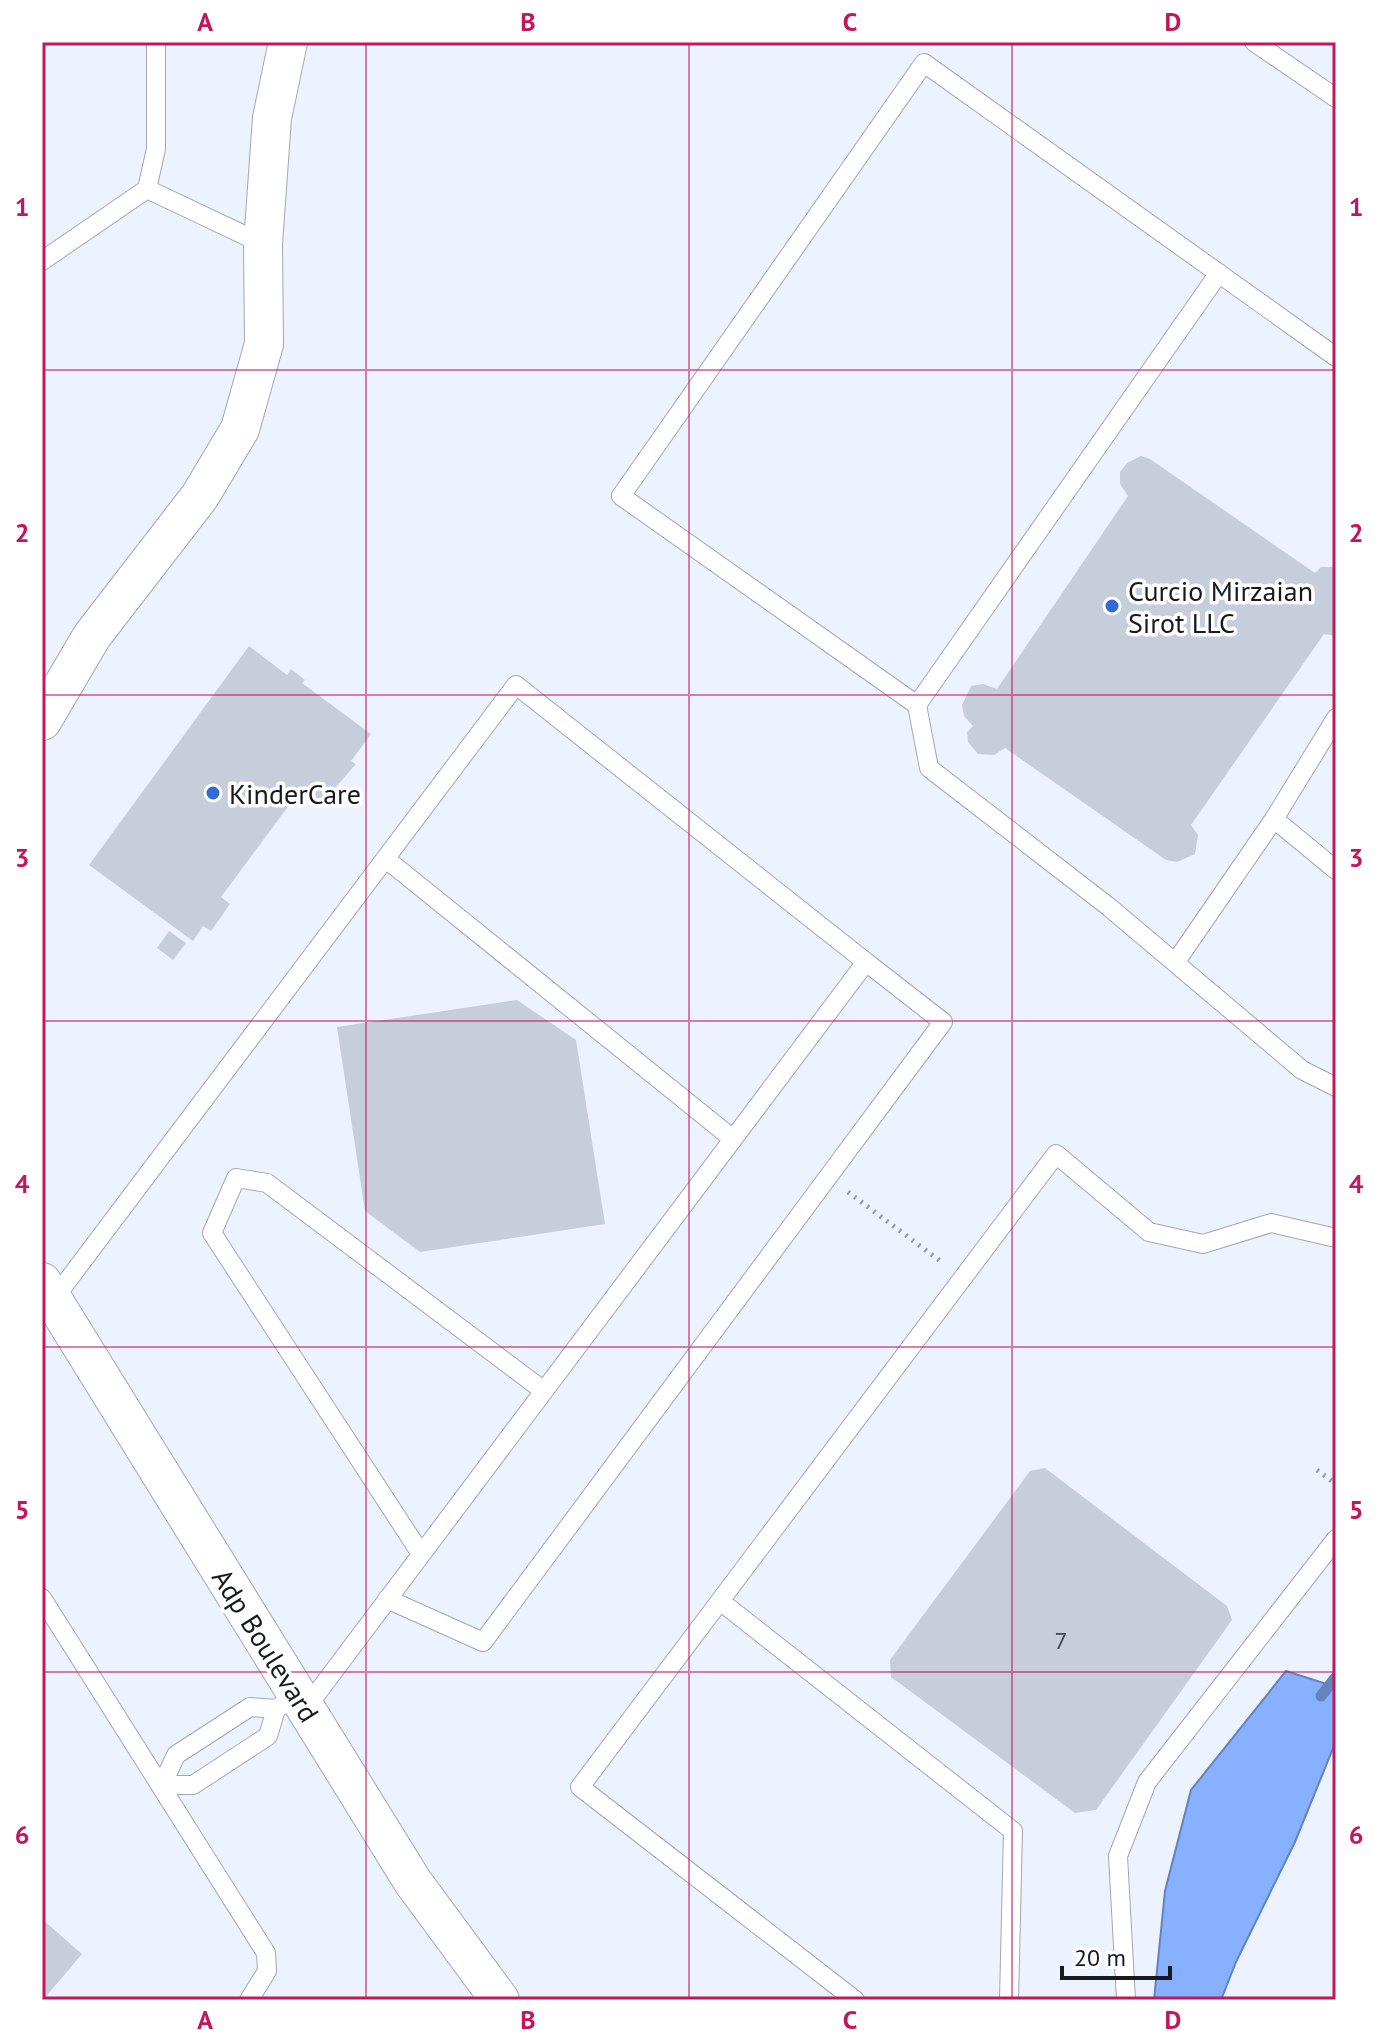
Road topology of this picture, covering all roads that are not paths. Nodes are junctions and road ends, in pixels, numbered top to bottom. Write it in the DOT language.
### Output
graph roads {
  1 [pos="156,42"];
  2 [pos="288,42"];
  3 [pos="1254,42"];
  4 [pos="1336,98"];
  5 [pos="147,189"];
  6 [pos="263,244"];
  7 [pos="42,261"];
  8 [pos="1219,273"];
  9 [pos="1336,357"];
  10 [pos="917,705"];
  11 [pos="1336,718"];
  12 [pos="42,721"];
  13 [pos="1274,819"];
  14 [pos="386,859"];
  15 [pos="1336,870"];
  16 [pos="866,962"];
  17 [pos="1175,963"];
  18 [pos="1336,1087"];
  19 [pos="733,1139"];
  20 [pos="1336,1238"];
  21 [pos="48,1291"];
  22 [pos="544,1391"];
  23 [pos="1336,1539"];
  24 [pos="421,1554"];
  25 [pos="42,1598"];
  26 [pos="387,1599"];
  27 [pos="720,1601"];
  28 [pos="293,1704"];
  29 [pos="162,1785"];
  30 [pos="844,1997"];
  31 [pos="496,1999"];
  32 [pos="249,2000"];
  33 [pos="1009,2000"];
  34 [pos="1126,2000"];
  1 -- 5 [label="lane"];
  2 -- 6 [label="street"];
  3 -- 4 [label="lane"];
  5 -- 6 [label="lane"];
  5 -- 7 [label="lane"];
  6 -- 12 [label="street"];
  8 -- 9 [label="lane"];
  8 -- 10 [label="lane"];
  8 -- 10 [label="lane"];
  10 -- 17 [label="lane"];
  11 -- 13 [label="lane"];
  13 -- 15 [label="lane"];
  13 -- 17 [label="lane"];
  14 -- 16 [label="lane"];
  14 -- 19 [label="lane"];
  14 -- 21 [label="lane"];
  16 -- 19 [label="lane"];
  16 -- 26 [label="lane"];
  17 -- 18 [label="lane"];
  19 -- 22 [label="lane"];
  20 -- 27 [label="lane"];
  21 -- 28 [label="street, Adp Boulevard"];
  22 -- 24 [label="lane"];
  22 -- 24 [label="lane"];
  23 -- 34 [label="lane"];
  24 -- 26 [label="lane"];
  25 -- 29 [label="lane"];
  26 -- 28 [label="lane"];
  27 -- 30 [label="lane"];
  27 -- 33 [label="lane"];
  28 -- 29 [label="lane"];
  28 -- 29 [label="lane"];
  28 -- 31 [label="street, Adp Boulevard"];
  29 -- 32 [label="lane"];
}
